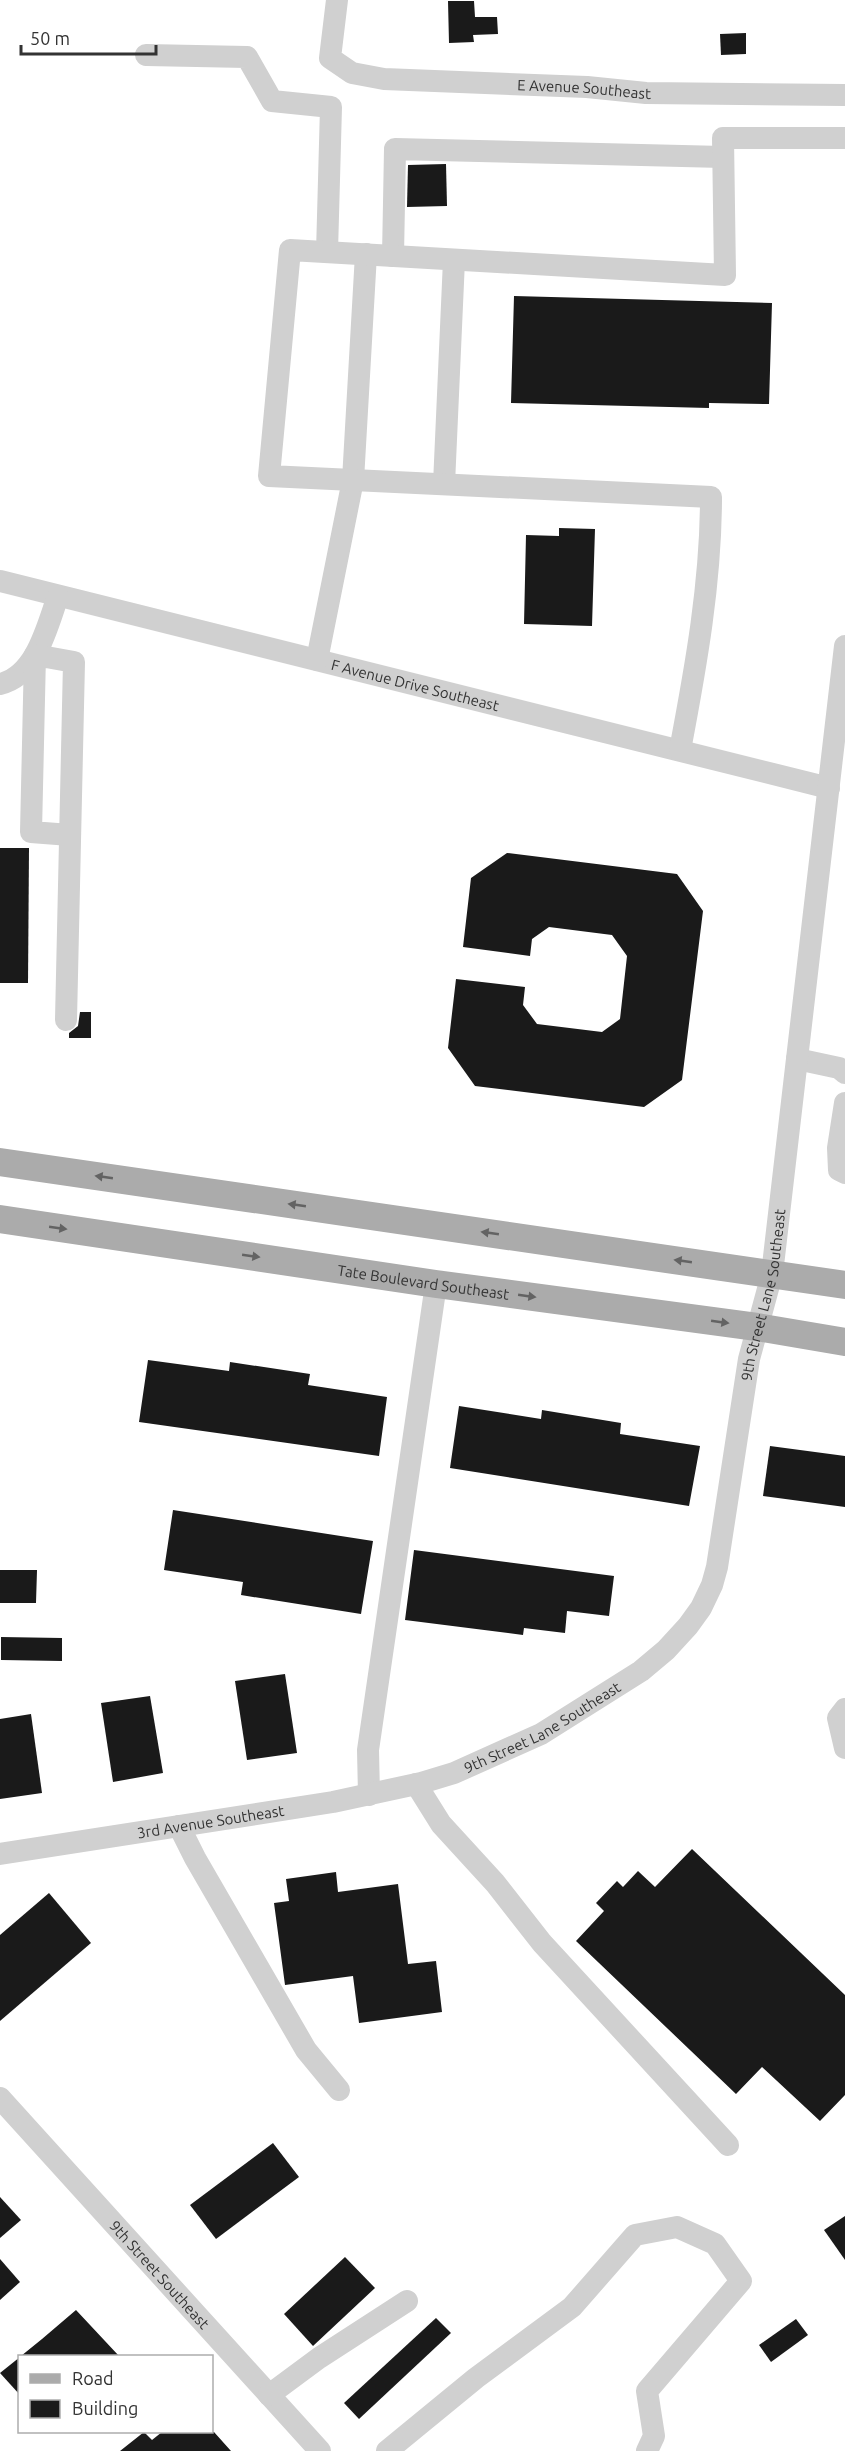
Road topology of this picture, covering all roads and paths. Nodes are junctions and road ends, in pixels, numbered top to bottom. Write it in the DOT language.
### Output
graph roads {
  1 [pos="337,0"];
  2 [pos="146,55"];
  3 [pos="845,95"];
  4 [pos="845,138"];
  5 [pos="723,157"];
  6 [pos="327,252"];
  7 [pos="366,254"];
  8 [pos="393,256"];
  9 [pos="454,260"];
  10 [pos="353,480"];
  11 [pos="444,484"];
  12 [pos="0,581"];
  13 [pos="58,596"];
  14 [pos="845,645"];
  15 [pos="35,655"];
  16 [pos="317,660"];
  17 [pos="0,684"];
  18 [pos="680,750"];
  19 [pos="829,788"];
  20 [pos="70,835"];
  21 [pos="66,1020"];
  22 [pos="797,1059"];
  23 [pos="845,1073"];
  24 [pos="845,1102"];
  25 [pos="0,1162"];
  26 [pos="845,1173"];
  27 [pos="0,1219"];
  28 [pos="772,1274"];
  29 [pos="436,1284"];
  30 [pos="845,1285"];
  31 [pos="757,1327"];
  32 [pos="845,1342"];
  33 [pos="845,1709"];
  34 [pos="845,1748"];
  35 [pos="418,1783"];
  36 [pos="369,1795"];
  37 [pos="179,1826"];
  38 [pos="0,1854"];
  39 [pos="339,2090"];
  40 [pos="0,2098"];
  41 [pos="728,2145"];
  42 [pos="407,2301"];
  43 [pos="269,2395"];
  44 [pos="320,2451"];
  45 [pos="387,2451"];
  46 [pos="647,2451"];
  1 -- 3 [label="street, E Avenue Southeast"];
  2 -- 6 [label="street"];
  4 -- 5 [label="street"];
  5 -- 8 [label="street"];
  5 -- 9 [label="street"];
  6 -- 7 [label="street"];
  6 -- 10 [label="street"];
  7 -- 8 [label="street"];
  7 -- 10 [label="street"];
  8 -- 9 [label="street"];
  9 -- 11 [label="street"];
  10 -- 11 [label="street"];
  10 -- 16 [label="street"];
  11 -- 18 [label="street"];
  12 -- 13 [label="street, F Avenue Drive Southeast"];
  13 -- 15 [label="street"];
  13 -- 16 [label="street, F Avenue Drive Southeast"];
  14 -- 19 [label="street, 9th Street Lane Southeast"];
  15 -- 17 [label="street"];
  15 -- 20 [label="street"];
  15 -- 20 [label="street"];
  16 -- 18 [label="street, F Avenue Drive Southeast"];
  18 -- 19 [label="street, F Avenue Drive Southeast"];
  19 -- 22 [label="street, 9th Street Lane Southeast"];
  20 -- 21 [label="street"];
  22 -- 23 [label="street"];
  22 -- 28 [label="street, 9th Street Lane Southeast"];
  24 -- 26 [label="street"];
  28 -- 25 [label="main road, one-way"];
  27 -- 29 [label="main road, Tate Boulevard Southeast, one-way"];
  28 -- 30 [label="main road"];
  28 -- 31 [label="street, 9th Street Lane Southeast"];
  29 -- 31 [label="main road, Tate Boulevard Southeast, one-way"];
  29 -- 36 [label="street"];
  31 -- 32 [label="main road, Tate Boulevard Southeast"];
  31 -- 35 [label="street, 9th Street Lane Southeast"];
  33 -- 34 [label="street"];
  35 -- 36 [label="street, 3rd Avenue Southeast"];
  35 -- 41 [label="street"];
  36 -- 37 [label="street, 3rd Avenue Southeast"];
  37 -- 38 [label="street, 3rd Avenue Southeast"];
  37 -- 39 [label="street"];
  40 -- 43 [label="street, 9th Street Southeast"];
  42 -- 43 [label="street"];
  43 -- 44 [label="street, 9th Street Southeast"];
  45 -- 46 [label="street"];
}
